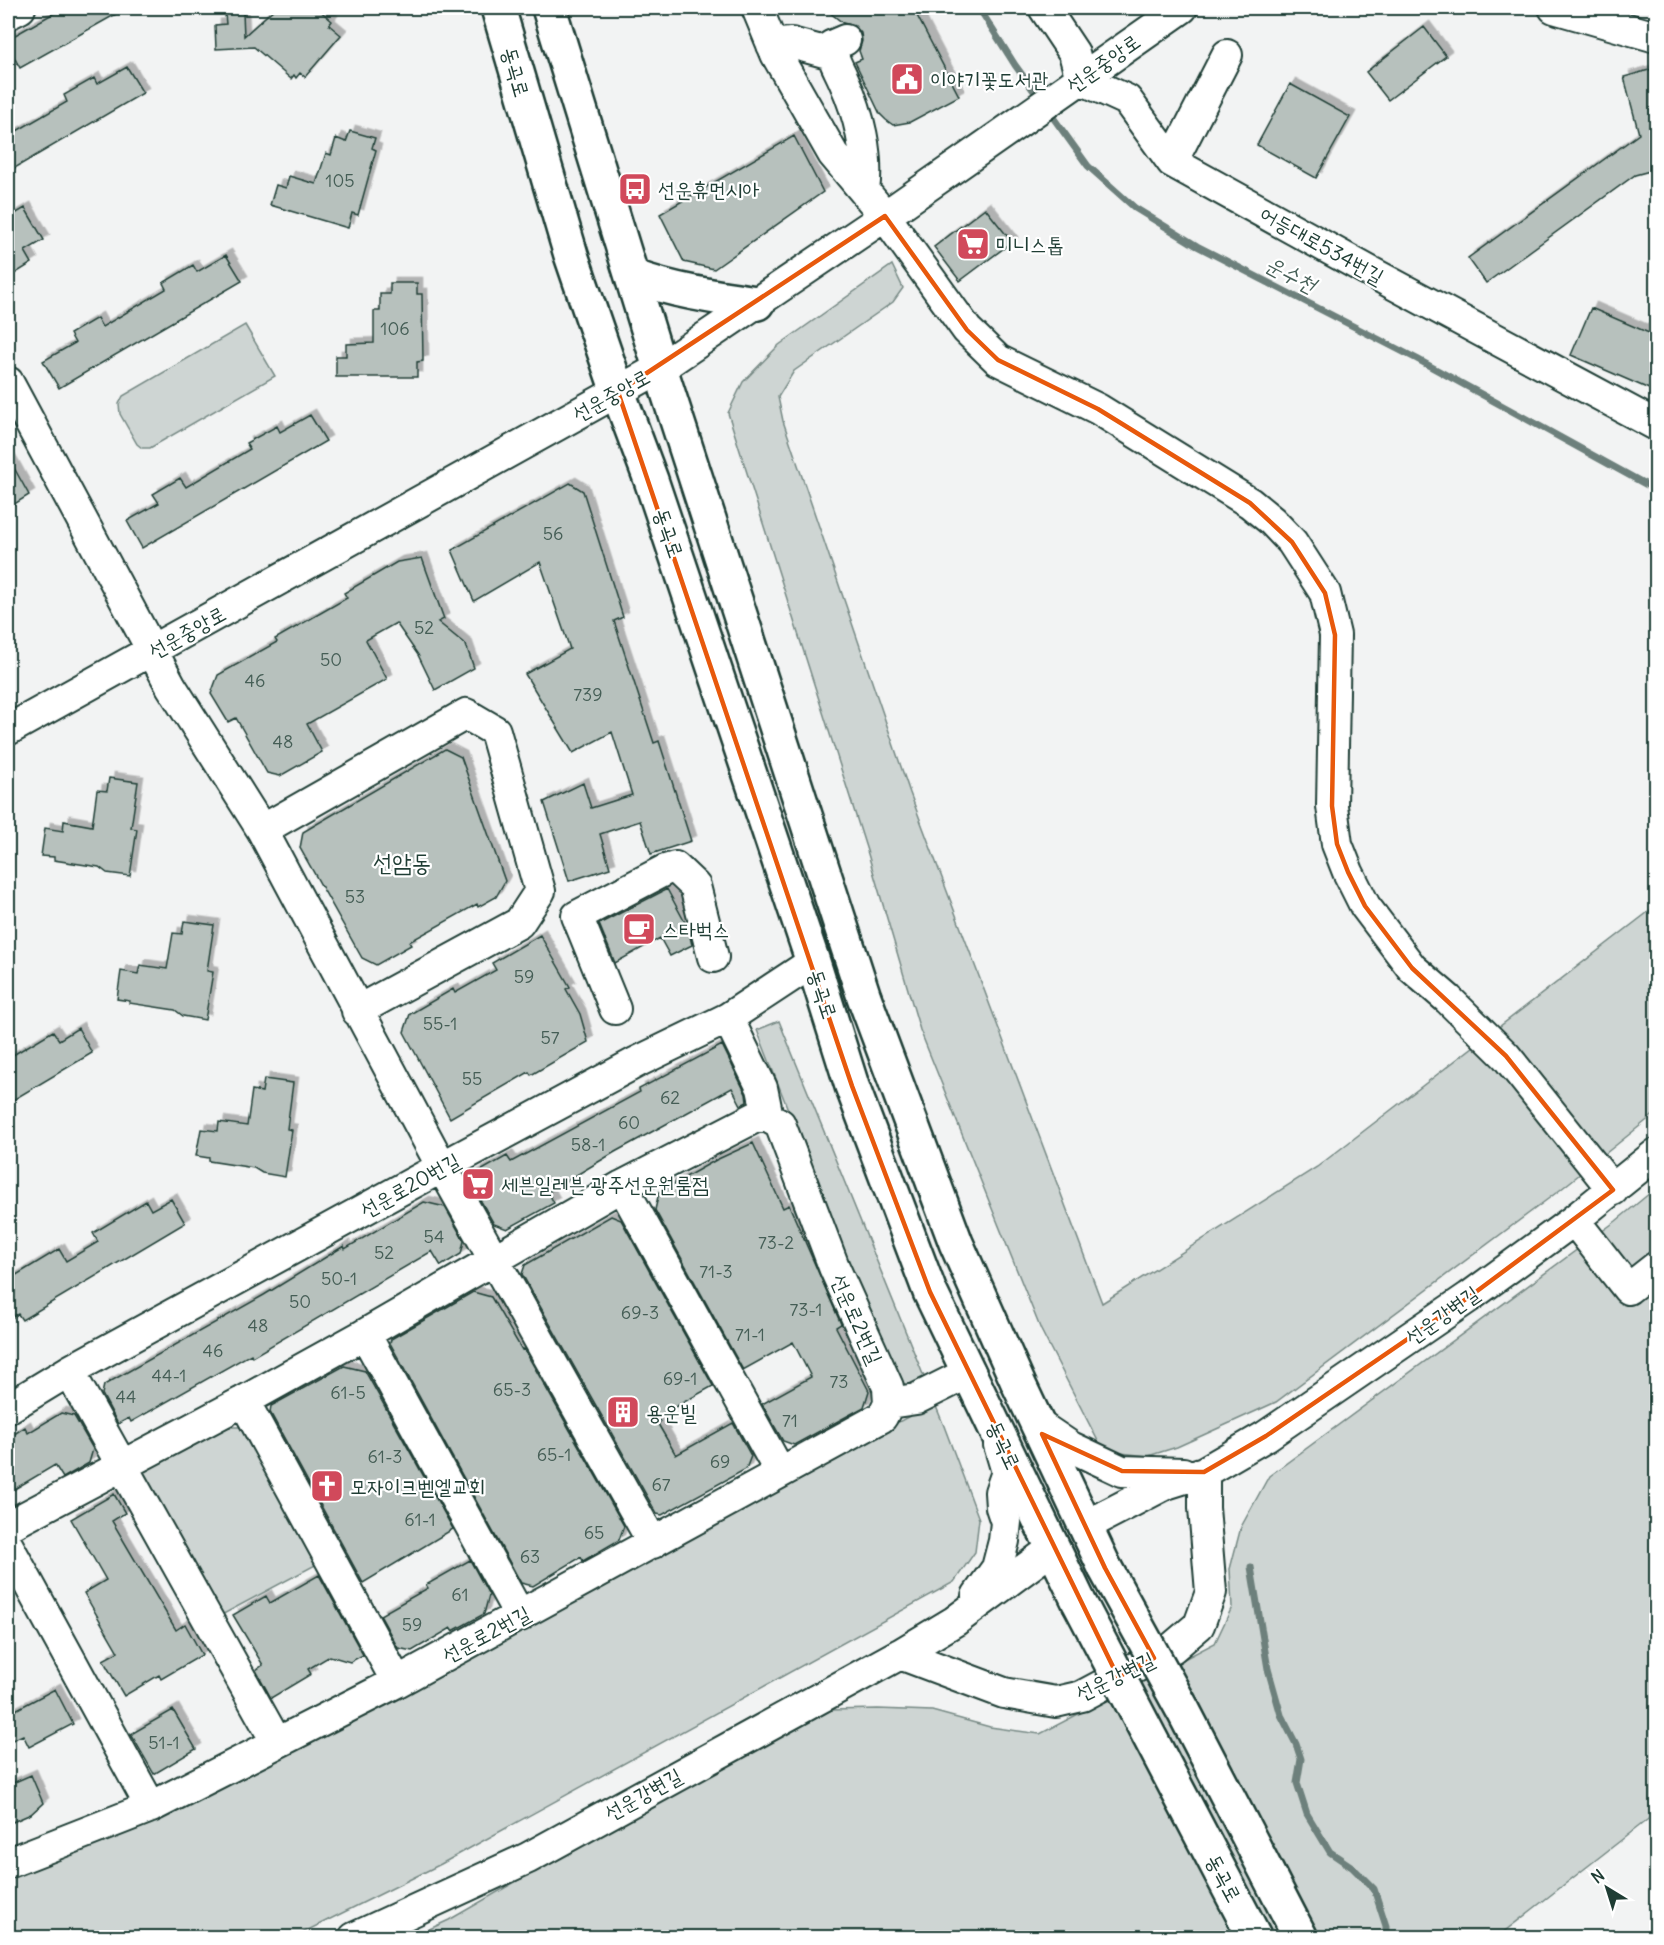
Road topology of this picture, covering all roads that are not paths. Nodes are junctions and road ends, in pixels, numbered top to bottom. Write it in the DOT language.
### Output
graph roads {
  1 [pos="20,8"];
  2 [pos="489,8"];
  3 [pos="498,8"];
  4 [pos="549,8"];
  5 [pos="757,8"];
  6 [pos="1044,8"];
  7 [pos="1182,8"];
  8 [pos="1554,8"];
  9 [pos="8,14"];
  10 [pos="1656,38"];
  11 [pos="772,45"];
  12 [pos="1227,55"];
  13 [pos="1077,82"];
  14 [pos="519,83"];
  15 [pos="1172,162"];
  16 [pos="864,191"];
  17 [pos="885,216"];
  18 [pos="632,276"];
  19 [pos="757,303"];
  20 [pos="660,368"];
  21 [pos="8,382"];
  22 [pos="618,392"];
  23 [pos="1656,425"];
  24 [pos="152,651"];
  25 [pos="8,730"];
  26 [pos="262,831"];
  27 [pos="713,957"];
  28 [pos="813,962"];
  29 [pos="615,1009"];
  30 [pos="357,1011"];
  31 [pos="728,1018"];
  32 [pos="768,1117"];
  33 [pos="1656,1154"];
  34 [pos="442,1167"];
  35 [pos="622,1186"];
  36 [pos="1613,1190"];
  37 [pos="1574,1220"];
  38 [pos="494,1260"];
  39 [pos="1656,1267"];
  40 [pos="365,1334"];
  41 [pos="69,1371"];
  42 [pos="970,1372"];
  43 [pos="244,1401"];
  44 [pos="889,1403"];
  45 [pos="8,1408"];
  46 [pos="989,1411"];
  47 [pos="1038,1424"];
  48 [pos="122,1465"];
  49 [pos="780,1472"];
  50 [pos="1203,1472"];
  51 [pos="8,1526"];
  52 [pos="1085,1526"];
  53 [pos="652,1543"];
  54 [pos="8,1546"];
  55 [pos="1052,1549"];
  56 [pos="520,1616"];
  57 [pos="955,1621"];
  58 [pos="900,1654"];
  59 [pos="397,1682"];
  60 [pos="276,1743"];
  61 [pos="151,1807"];
  62 [pos="8,1863"];
  63 [pos="354,1938"];
  64 [pos="1255,1938"];
  65 [pos="1301,1938"];
  1 -- 9 [label="street"];
  2 -- 14 [label="main road"];
  3 -- 14 [label="main road, 동곡로"];
  4 -- 18 [label="main road, 동곡로"];
  5 -- 11 [label="street"];
  6 -- 13 [label="street"];
  7 -- 13 [label="street, 선운중앙로"];
  8 -- 10 [label="street"];
  11 -- 16 [label="street"];
  11 -- 16 [label="street"];
  12 -- 15 [label="street"];
  13 -- 15 [label="street, 어등대로534번길"];
  13 -- 17 [label="street, 선운중앙로"];
  14 -- 22 [label="main road, 동곡로"];
  15 -- 23 [label="street, 어등대로534번길"];
  16 -- 17 [label="street"];
  17 -- 19 [label="street, 선운중앙로"];
  17 -- 36 [label="street"];
  18 -- 19 [label="main road"];
  18 -- 20 [label="main road, 동곡로"];
  19 -- 20 [label="street, 선운중앙로"];
  20 -- 22 [label="street, 선운중앙로"];
  20 -- 47 [label="main road, 동곡로"];
  21 -- 24 [label="street"];
  22 -- 24 [label="street, 선운중앙로"];
  22 -- 28 [label="main road, 동곡로"];
  24 -- 25 [label="street, 선운중앙로"];
  24 -- 26 [label="street"];
  26 -- 30 [label="street"];
  26 -- 30 [label="street"];
  27 -- 29 [label="street"];
  28 -- 31 [label="street, 선운로20번길"];
  28 -- 42 [label="main road, 동곡로"];
  30 -- 34 [label="street"];
  31 -- 32 [label="street"];
  31 -- 34 [label="street, 선운로20번길"];
  32 -- 35 [label="street"];
  32 -- 44 [label="street, 선운로2번길"];
  33 -- 36 [label="street, 선운강변길"];
  34 -- 38 [label="street"];
  34 -- 41 [label="street, 선운로20번길"];
  35 -- 38 [label="street"];
  35 -- 49 [label="street"];
  36 -- 37 [label="street, 선운강변길"];
  37 -- 39 [label="street"];
  37 -- 50 [label="street, 선운강변길"];
  38 -- 40 [label="street"];
  38 -- 53 [label="street"];
  40 -- 43 [label="street"];
  40 -- 56 [label="street"];
  41 -- 45 [label="street, 선운로20번길"];
  41 -- 48 [label="street"];
  42 -- 44 [label="street"];
  42 -- 46 [label="main road, 동곡로"];
  43 -- 48 [label="street"];
  43 -- 59 [label="street"];
  44 -- 49 [label="street, 선운로2번길"];
  46 -- 55 [label="main road, 동곡로"];
  46 -- 57 [label="street"];
  47 -- 50 [label="street"];
  47 -- 52 [label="main road, 동곡로"];
  48 -- 51 [label="street"];
  48 -- 60 [label="street"];
  49 -- 53 [label="street, 선운로2번길"];
  50 -- 52 [label="street"];
  50 -- 58 [label="street, 선운강변길"];
  52 -- 65 [label="main road, 동곡로, bridge"];
  53 -- 56 [label="street, 선운로2번길"];
  54 -- 61 [label="street"];
  55 -- 57 [label="street"];
  55 -- 64 [label="main road, 동곡로, bridge"];
  56 -- 59 [label="street, 선운로2번길"];
  57 -- 58 [label="street"];
  58 -- 63 [label="street, 선운강변길"];
  59 -- 60 [label="street, 선운로2번길"];
  60 -- 61 [label="street, 선운로2번길"];
  61 -- 62 [label="street, 선운로2번길"];
}
